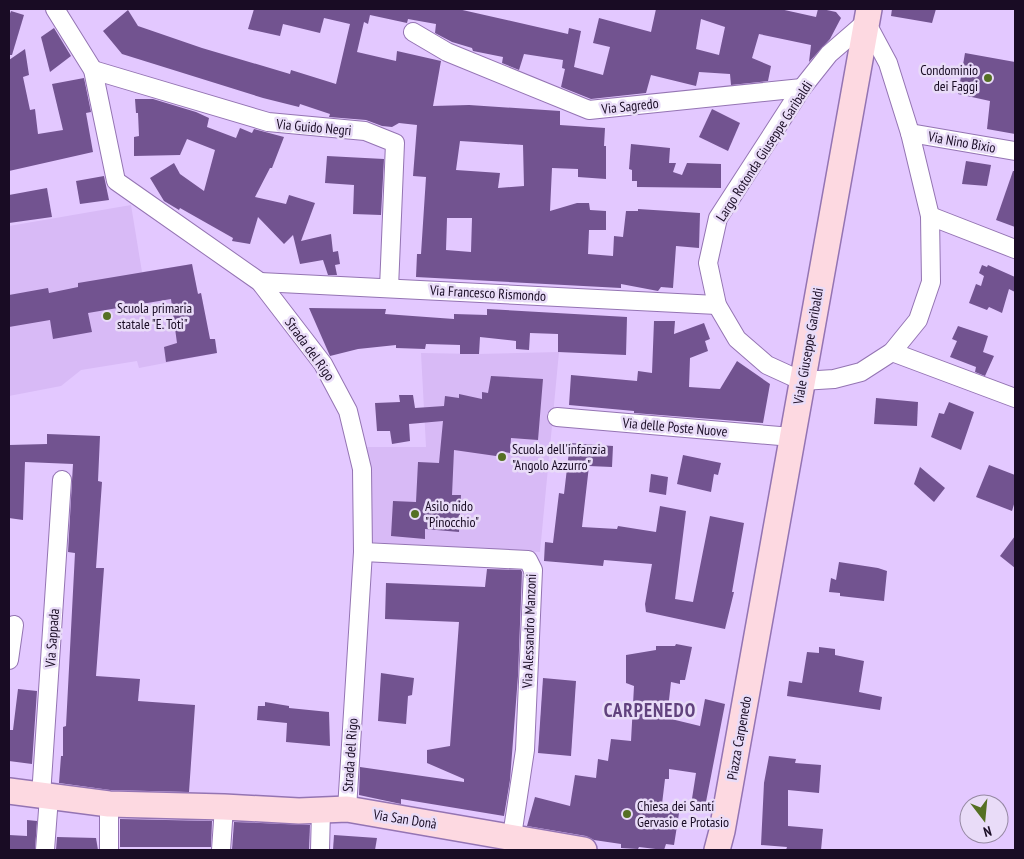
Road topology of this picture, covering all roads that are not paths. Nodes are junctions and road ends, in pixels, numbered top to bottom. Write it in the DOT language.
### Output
graph roads {
  1 [pos="56,9"];
  2 [pos="868,15"];
  3 [pos="413,32"];
  4 [pos="93,70"];
  5 [pos="802,88"];
  6 [pos="910,133"];
  7 [pos="1015,151"];
  8 [pos="930,216"];
  9 [pos="1015,249"];
  10 [pos="260,282"];
  11 [pos="389,288"];
  12 [pos="716,305"];
  13 [pos="892,352"];
  14 [pos="802,381"];
  15 [pos="1015,398"];
  16 [pos="557,417"];
  17 [pos="792,437"];
  18 [pos="62,480"];
  19 [pos="363,552"];
  20 [pos="14,625"];
  21 [pos="9,660"];
  22 [pos="748,684"];
  23 [pos="9,791"];
  24 [pos="45,797"];
  25 [pos="109,804"];
  26 [pos="224,807"];
  27 [pos="347,809"];
  28 [pos="321,811"];
  29 [pos="512,836"];
  30 [pos="45,850"];
  31 [pos="109,850"];
  32 [pos="222,850"];
  33 [pos="320,850"];
  34 [pos="584,850"];
  35 [pos="717,850"];
  1 -- 4 [label="street, Strada del Rigo"];
  2 -- 5 [label="street, Largo Rotonda Giuseppe Garibaldi"];
  2 -- 6 [label="street, Largo Rotonda Giuseppe Garibaldi"];
  2 -- 14 [label="street, Viale Giuseppe Garibaldi"];
  3 -- 5 [label="street, Via Sagredo"];
  4 -- 10 [label="street, Strada del Rigo"];
  4 -- 11 [label="street, Via Guido Negri"];
  5 -- 12 [label="street, Largo Rotonda Giuseppe Garibaldi"];
  6 -- 7 [label="street, Via Nino Bixio"];
  6 -- 8 [label="street, Largo Rotonda Giuseppe Garibaldi"];
  8 -- 9 [label="street"];
  8 -- 13 [label="street, Largo Rotonda Giuseppe Garibaldi"];
  10 -- 11 [label="street, Via Francesco Rismondo"];
  10 -- 19 [label="street, Strada del Rigo"];
  11 -- 12 [label="street, Via Francesco Rismondo"];
  12 -- 14 [label="street, Largo Rotonda Giuseppe Garibaldi"];
  13 -- 14 [label="street, Largo Rotonda Giuseppe Garibaldi"];
  13 -- 15 [label="street"];
  14 -- 17 [label="street, Viale Giuseppe Garibaldi"];
  16 -- 17 [label="street, Via delle Poste Nuove"];
  17 -- 22 [label="street, Viale Giuseppe Garibaldi"];
  18 -- 24 [label="street, Via Sappada"];
  19 -- 27 [label="street, Strada del Rigo"];
  19 -- 29 [label="street, Via Alessandro Manzoni"];
  20 -- 21 [label="street"];
  22 -- 35 [label="street, Piazza Carpenedo"];
  23 -- 24 [label="street, Via San Donà"];
  24 -- 25 [label="street, Via San Donà"];
  24 -- 30 [label="street, Via Sappada"];
  25 -- 26 [label="street, Via San Donà"];
  25 -- 31 [label="street"];
  26 -- 28 [label="street, Via San Donà"];
  26 -- 32 [label="street"];
  27 -- 28 [label="street, Via San Donà"];
  27 -- 29 [label="street, Via San Donà"];
  28 -- 33 [label="street"];
  29 -- 34 [label="street, Via San Donà"];
}
